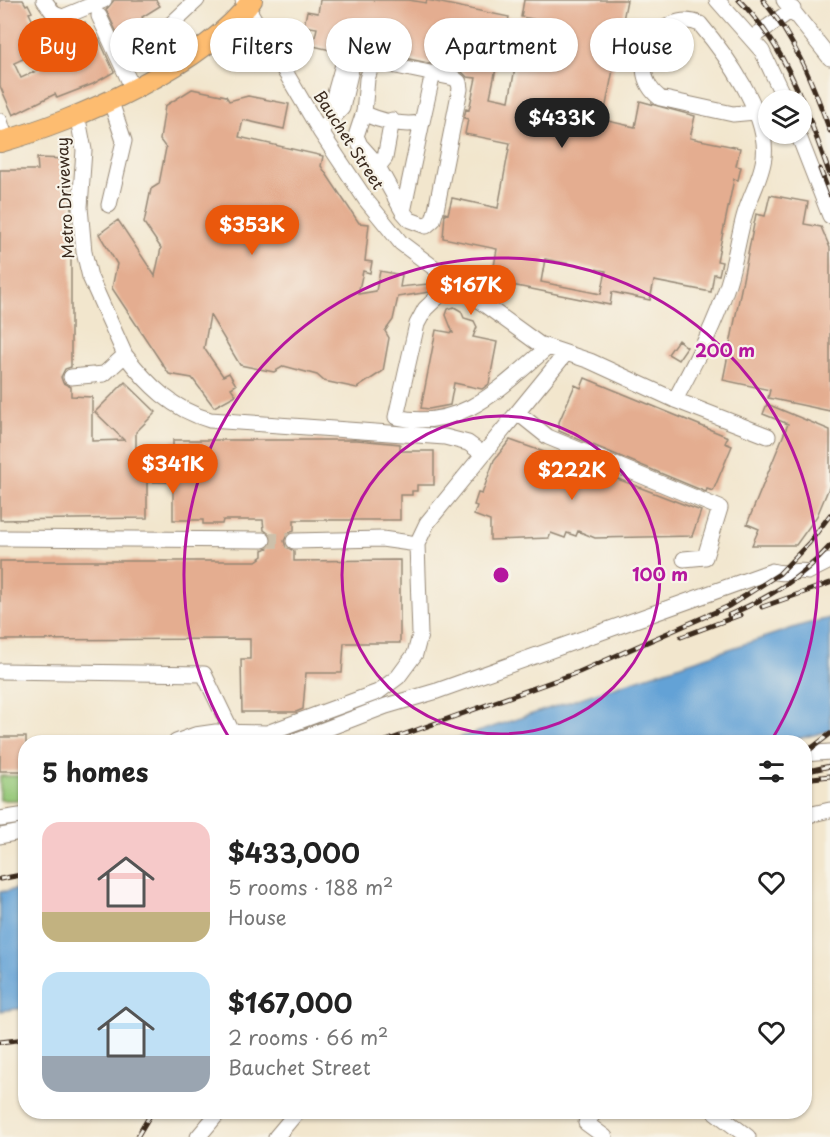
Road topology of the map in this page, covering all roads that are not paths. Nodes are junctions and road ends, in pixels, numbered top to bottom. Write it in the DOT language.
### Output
graph roads {
  1 [pos="44,0"];
  2 [pos="197,0"];
  3 [pos="717,0"];
  4 [pos="247,2"];
  5 [pos="789,4"];
  6 [pos="100,5"];
  7 [pos="178,18"];
  8 [pos="752,39"];
  9 [pos="198,50"];
  10 [pos="830,58"];
  11 [pos="412,69"];
  12 [pos="164,72"];
  13 [pos="350,72"];
  14 [pos="369,72"];
  15 [pos="433,74"];
  16 [pos="133,89"];
  17 [pos="780,90"];
  18 [pos="110,99"];
  19 [pos="364,112"];
  20 [pos="755,112"];
  21 [pos="76,114"];
  22 [pos="392,120"];
  23 [pos="0,121"];
  24 [pos="422,122"];
  25 [pos="320,131"];
  26 [pos="3,141"];
  27 [pos="802,144"];
  28 [pos="376,163"];
  29 [pos="109,205"];
  30 [pos="403,212"];
  31 [pos="830,216"];
  32 [pos="451,285"];
  33 [pos="547,348"];
  34 [pos="125,355"];
  35 [pos="572,355"];
  36 [pos="71,377"];
  37 [pos="675,400"];
  38 [pos="518,412"];
  39 [pos="768,436"];
  40 [pos="483,454"];
  41 [pos="0,538"];
  42 [pos="263,540"];
  43 [pos="294,541"];
  44 [pos="417,544"];
  45 [pos="684,559"];
  46 [pos="830,561"];
  47 [pos="0,671"];
  48 [pos="232,732"];
  49 [pos="195,735"];
  50 [pos="310,735"];
  51 [pos="830,752"];
  52 [pos="812,753"];
  53 [pos="830,810"];
  54 [pos="812,814"];
  55 [pos="18,816"];
  56 [pos="0,819"];
  57 [pos="18,833"];
  58 [pos="0,836"];
  59 [pos="213,1119"];
  60 [pos="291,1119"];
  61 [pos="589,1119"];
  62 [pos="724,1119"];
  63 [pos="198,1137"];
  64 [pos="276,1137"];
  65 [pos="605,1137"];
  66 [pos="748,1137"];
  1 -- 6 [label="street"];
  2 -- 7 [label="street"];
  3 -- 8 [label="street"];
  4 -- 9 [label="main road"];
  4 -- 25 [label="street, Bauchet Street"];
  5 -- 8 [label="street"];
  5 -- 10 [label="street"];
  6 -- 16 [label="street"];
  8 -- 17 [label="street"];
  11 -- 15 [label="street"];
  12 -- 16 [label="main road"];
  13 -- 25 [label="street"];
  14 -- 19 [label="street"];
  15 -- 24 [label="street"];
  15 -- 30 [label="street"];
  16 -- 18 [label="main road"];
  18 -- 21 [label="main road"];
  18 -- 29 [label="street"];
  19 -- 22 [label="street"];
  19 -- 28 [label="street"];
  20 -- 20 [label="street"];
  20 -- 37 [label="street"];
  21 -- 26 [label="main road"];
  21 -- 34 [label="street, Metro Driveway"];
  22 -- 24 [label="street"];
  22 -- 28 [label="street"];
  23 -- 26 [label="street"];
  24 -- 30 [label="street"];
  25 -- 32 [label="street, Bauchet Street"];
  27 -- 31 [label="street"];
  28 -- 30 [label="street"];
  32 -- 33 [label="street, Bauchet Street"];
  32 -- 33 [label="street"];
  33 -- 35 [label="street, Bauchet Street"];
  34 -- 36 [label="street"];
  34 -- 40 [label="street, Metro Driveway"];
  35 -- 37 [label="street, Bauchet Street"];
  35 -- 38 [label="street"];
  37 -- 39 [label="street, Bauchet Street"];
  38 -- 40 [label="street"];
  38 -- 45 [label="street"];
  40 -- 44 [label="street"];
  41 -- 42 [label="street"];
  43 -- 44 [label="street"];
  44 -- 48 [label="street"];
  46 -- 50 [label="street"];
  47 -- 48 [label="street"];
  48 -- 49 [label="street"];
  51 -- 52 [label="street"];
  53 -- 54 [label="street"];
  55 -- 56 [label="street"];
  57 -- 58 [label="street"];
  59 -- 63 [label="street"];
  60 -- 64 [label="street"];
  61 -- 65 [label="street"];
  62 -- 66 [label="street"];
}
